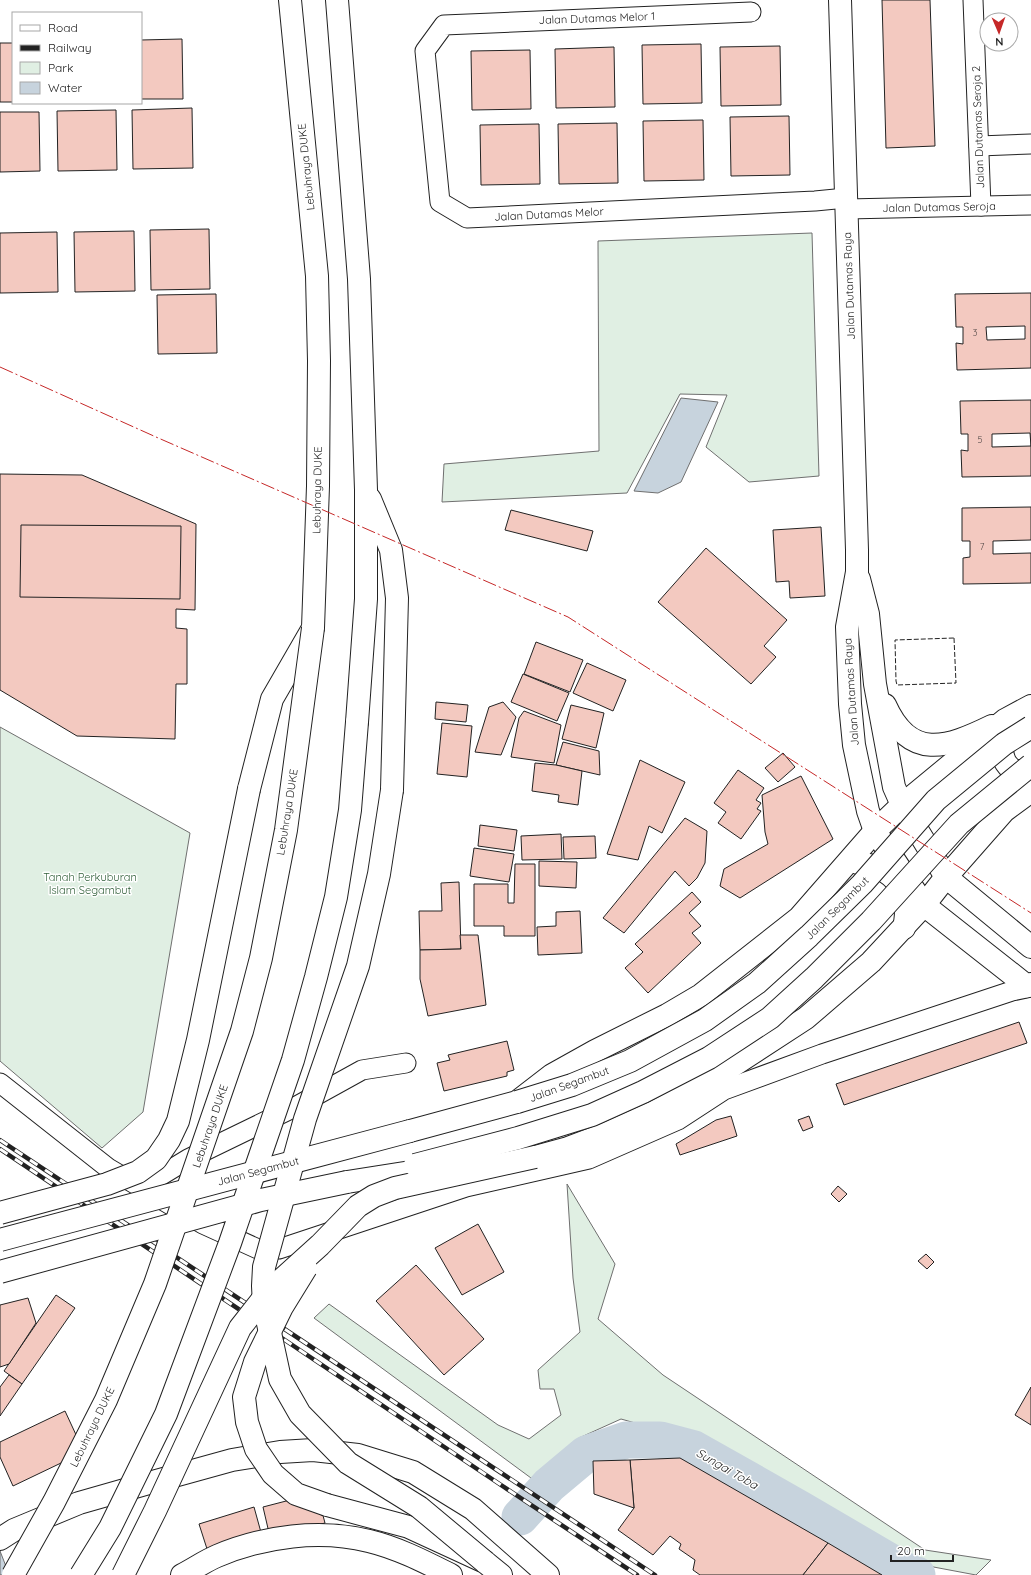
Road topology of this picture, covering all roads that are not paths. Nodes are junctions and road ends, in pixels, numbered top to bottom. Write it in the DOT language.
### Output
graph roads {
  1 [pos="290,0"];
  2 [pos="337,0"];
  3 [pos="840,0"];
  4 [pos="973,0"];
  5 [pos="751,12"];
  6 [pos="444,25"];
  7 [pos="1031,144"];
  8 [pos="979,146"];
  9 [pos="847,203"];
  10 [pos="1031,205"];
  11 [pos="981,206"];
  12 [pos="366,490"];
  13 [pos="857,572"];
  14 [pos="313,628"];
  15 [pos="875,684"];
  16 [pos="1030,713"];
  17 [pos="1005,720"];
  18 [pos="1031,764"];
  19 [pos="1031,773"];
  20 [pos="1031,791"];
  21 [pos="902,805"];
  22 [pos="875,831"];
  23 [pos="847,864"];
  24 [pos="946,877"];
  25 [pos="924,905"];
  26 [pos="904,928"];
  27 [pos="1031,948"];
  28 [pos="1030,986"];
  29 [pos="406,1063"];
  30 [pos="0,1083"];
  31 [pos="517,1102"];
  32 [pos="535,1157"];
  33 [pos="347,1182"];
  34 [pos="142,1187"];
  35 [pos="0,1213"];
  36 [pos="0,1240"];
  37 [pos="320,1245"];
  38 [pos="0,1272"];
  39 [pos="0,1539"];
  40 [pos="217,1556"];
  41 [pos="493,1569"];
  42 [pos="13,1575"];
  43 [pos="81,1575"];
  44 [pos="123,1575"];
  45 [pos="182,1575"];
  46 [pos="200,1575"];
  47 [pos="451,1575"];
  48 [pos="548,1575"];
  1 -- 14 [label="main road, Lebuhraya DUKE"];
  2 -- 12 [label="main road"];
  3 -- 9 [label="main road, Jalan Dutamas Raya"];
  4 -- 8 [label="street, Jalan Dutamas Seroja 2"];
  5 -- 6 [label="street, Jalan Dutamas Melor 1"];
  6 -- 9 [label="street, Jalan Dutamas Melor"];
  7 -- 8 [label="street"];
  8 -- 11 [label="street, Jalan Dutamas Seroja 2"];
  9 -- 11 [label="street, Jalan Dutamas Seroja"];
  9 -- 13 [label="main road, Jalan Dutamas Raya"];
  10 -- 11 [label="street, Jalan Dutamas Seroja"];
  12 -- 41 [label="main road, bridge"];
  12 -- 43 [label="main road, bridge"];
  13 -- 15 [label="main road, Jalan Dutamas Raya"];
  13 -- 22 [label="main road, Jalan Dutamas Raya"];
  14 -- 35 [label="main road, bridge"];
  14 -- 42 [label="main road, Lebuhraya DUKE, bridge"];
  15 -- 17 [label="main road"];
  15 -- 21 [label="main road, Jalan Dutamas Raya"];
  16 -- 17 [label="main road"];
  16 -- 19 [label="main road"];
  16 -- 31 [label="main road, Jalan Segambut, bridge"];
  17 -- 21 [label="main road"];
  18 -- 33 [label="main road, bridge"];
  20 -- 24 [label="main road"];
  21 -- 22 [label="main road"];
  21 -- 24 [label="main road, Jalan Dutamas Raya"];
  22 -- 23 [label="main road"];
  22 -- 25 [label="main road, Jalan Dutamas Raya"];
  23 -- 26 [label="main road"];
  23 -- 31 [label="main road"];
  24 -- 25 [label="main road"];
  24 -- 27 [label="main road, Jalan Dutamas Raya"];
  25 -- 26 [label="main road"];
  25 -- 28 [label="main road, Jalan Dutamas Raya"];
  26 -- 32 [label="main road"];
  28 -- 34 [label="street"];
  29 -- 34 [label="street"];
  30 -- 34 [label="street"];
  31 -- 36 [label="main road, Jalan Segambut, bridge"];
  32 -- 33 [label="main road, bridge"];
  32 -- 37 [label="main road, bridge"];
  33 -- 38 [label="main road, bridge"];
  37 -- 41 [label="main road, bridge"];
  37 -- 44 [label="main road, bridge"];
  39 -- 48 [label="main road, bridge"];
  40 -- 45 [label="main road"];
  40 -- 46 [label="main road"];
  40 -- 47 [label="main road"];
}
